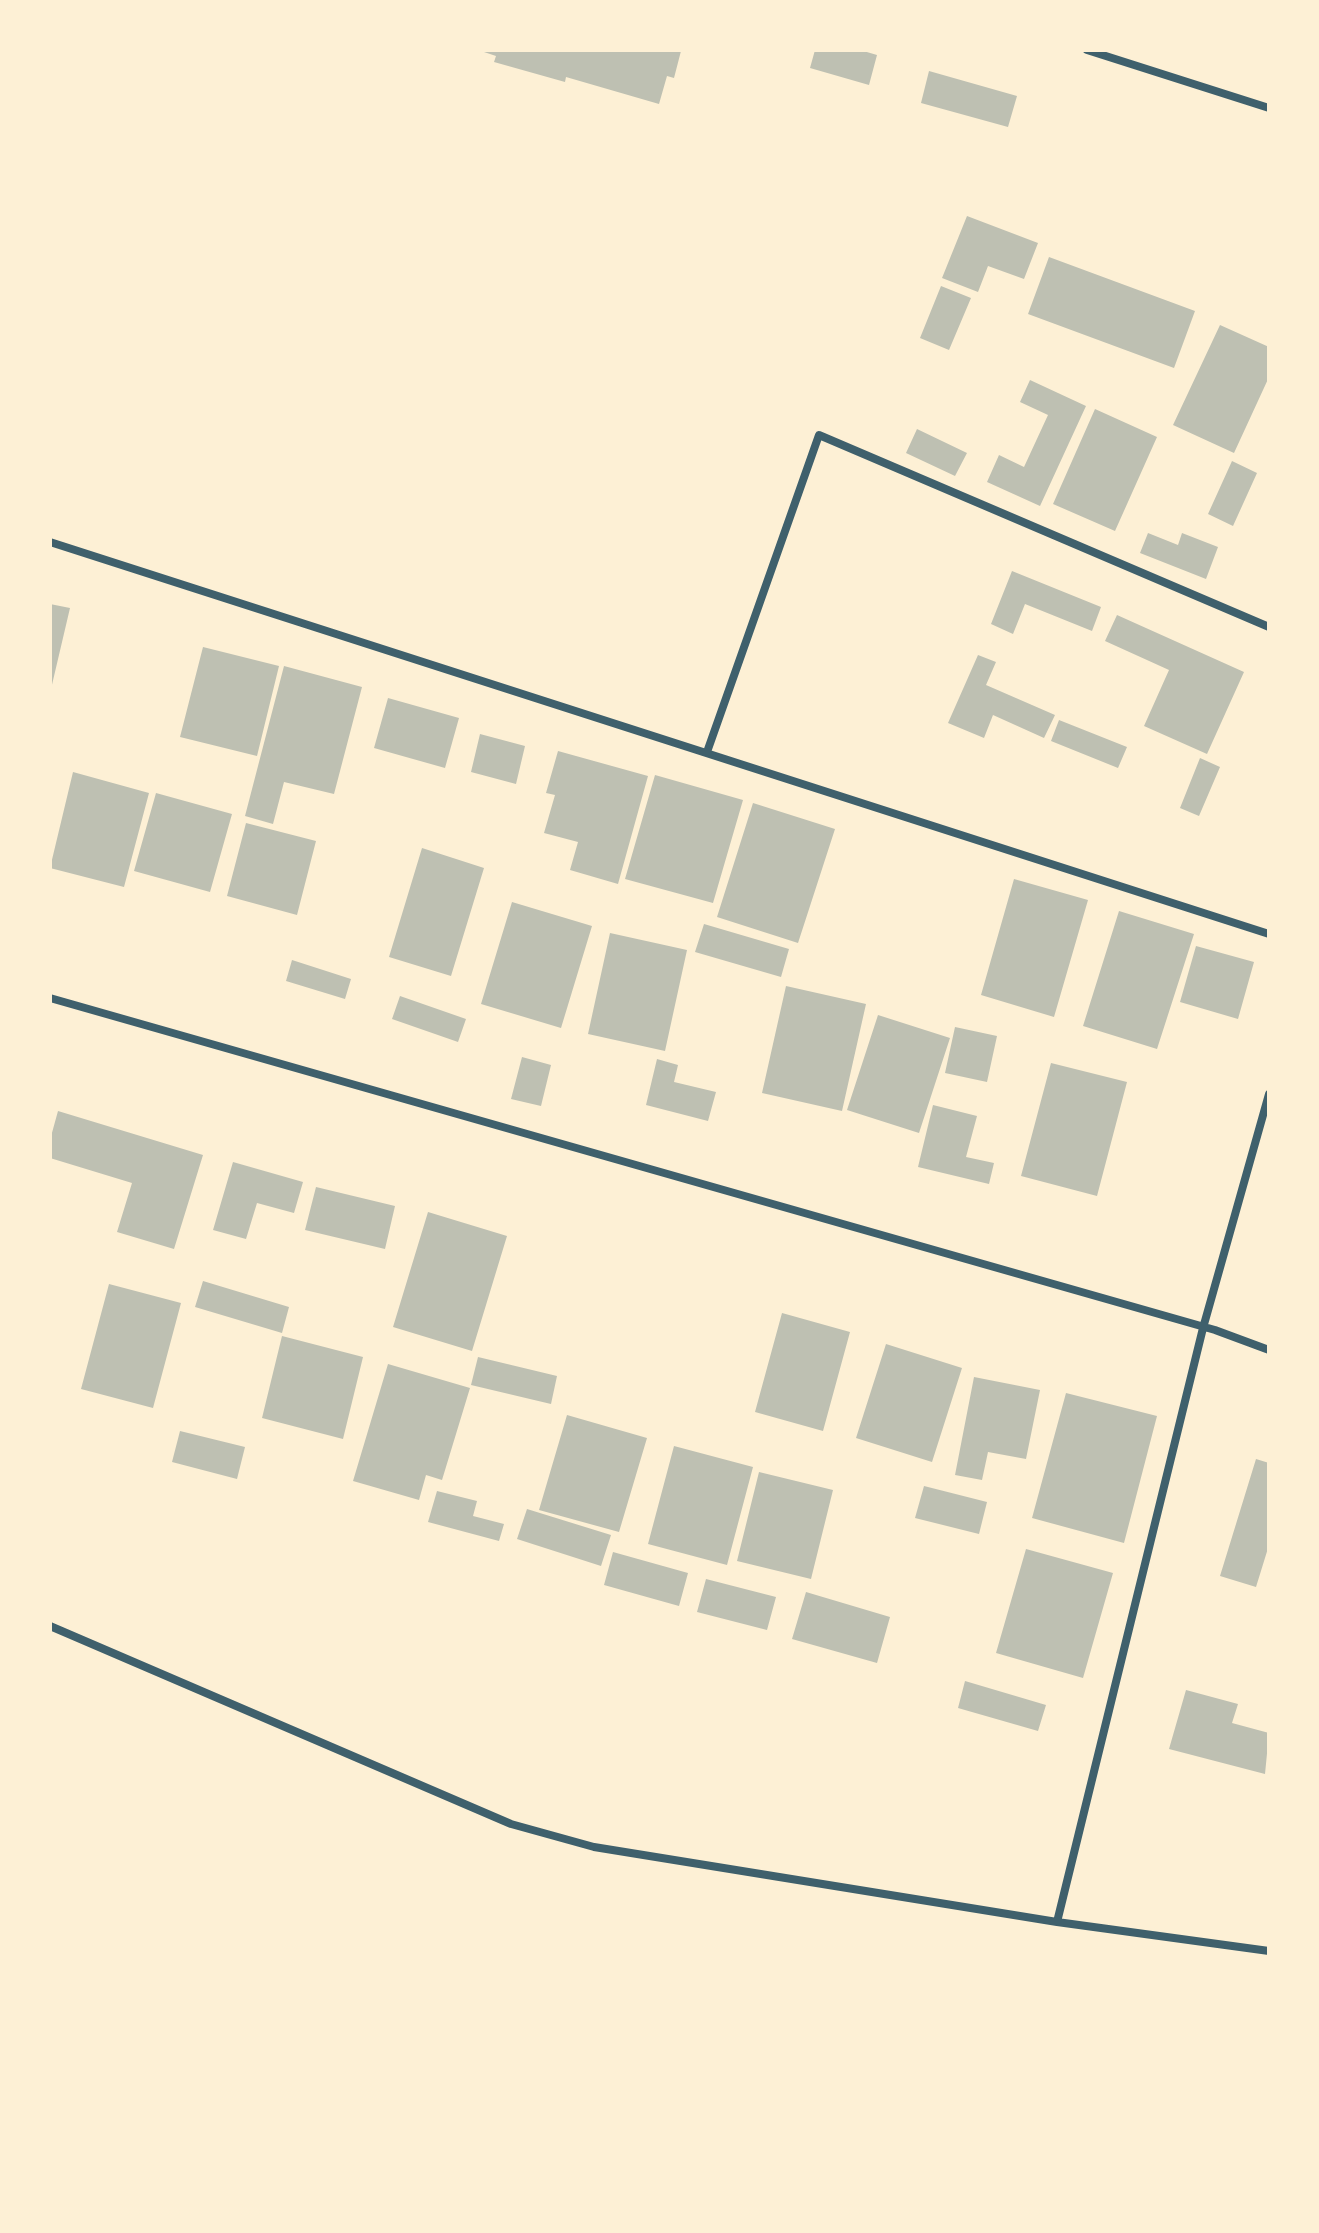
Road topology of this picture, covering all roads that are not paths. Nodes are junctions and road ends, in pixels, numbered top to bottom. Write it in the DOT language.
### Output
graph roads {
  1 [pos="1087,50"];
  2 [pos="1269,108"];
  3 [pos="50,542"];
  4 [pos="1269,627"];
  5 [pos="707,752"];
  6 [pos="1269,934"];
  7 [pos="50,998"];
  8 [pos="1269,1094"];
  9 [pos="1203,1328"];
  10 [pos="1269,1350"];
  11 [pos="50,1626"];
  12 [pos="1057,1922"];
  13 [pos="1269,1951"];
  1 -- 2 [label="street"];
  3 -- 5 [label="street"];
  4 -- 5 [label="street"];
  5 -- 6 [label="street"];
  7 -- 9 [label="street"];
  8 -- 9 [label="street"];
  9 -- 10 [label="street"];
  9 -- 12 [label="street"];
  11 -- 12 [label="street"];
  12 -- 13 [label="street"];
}
